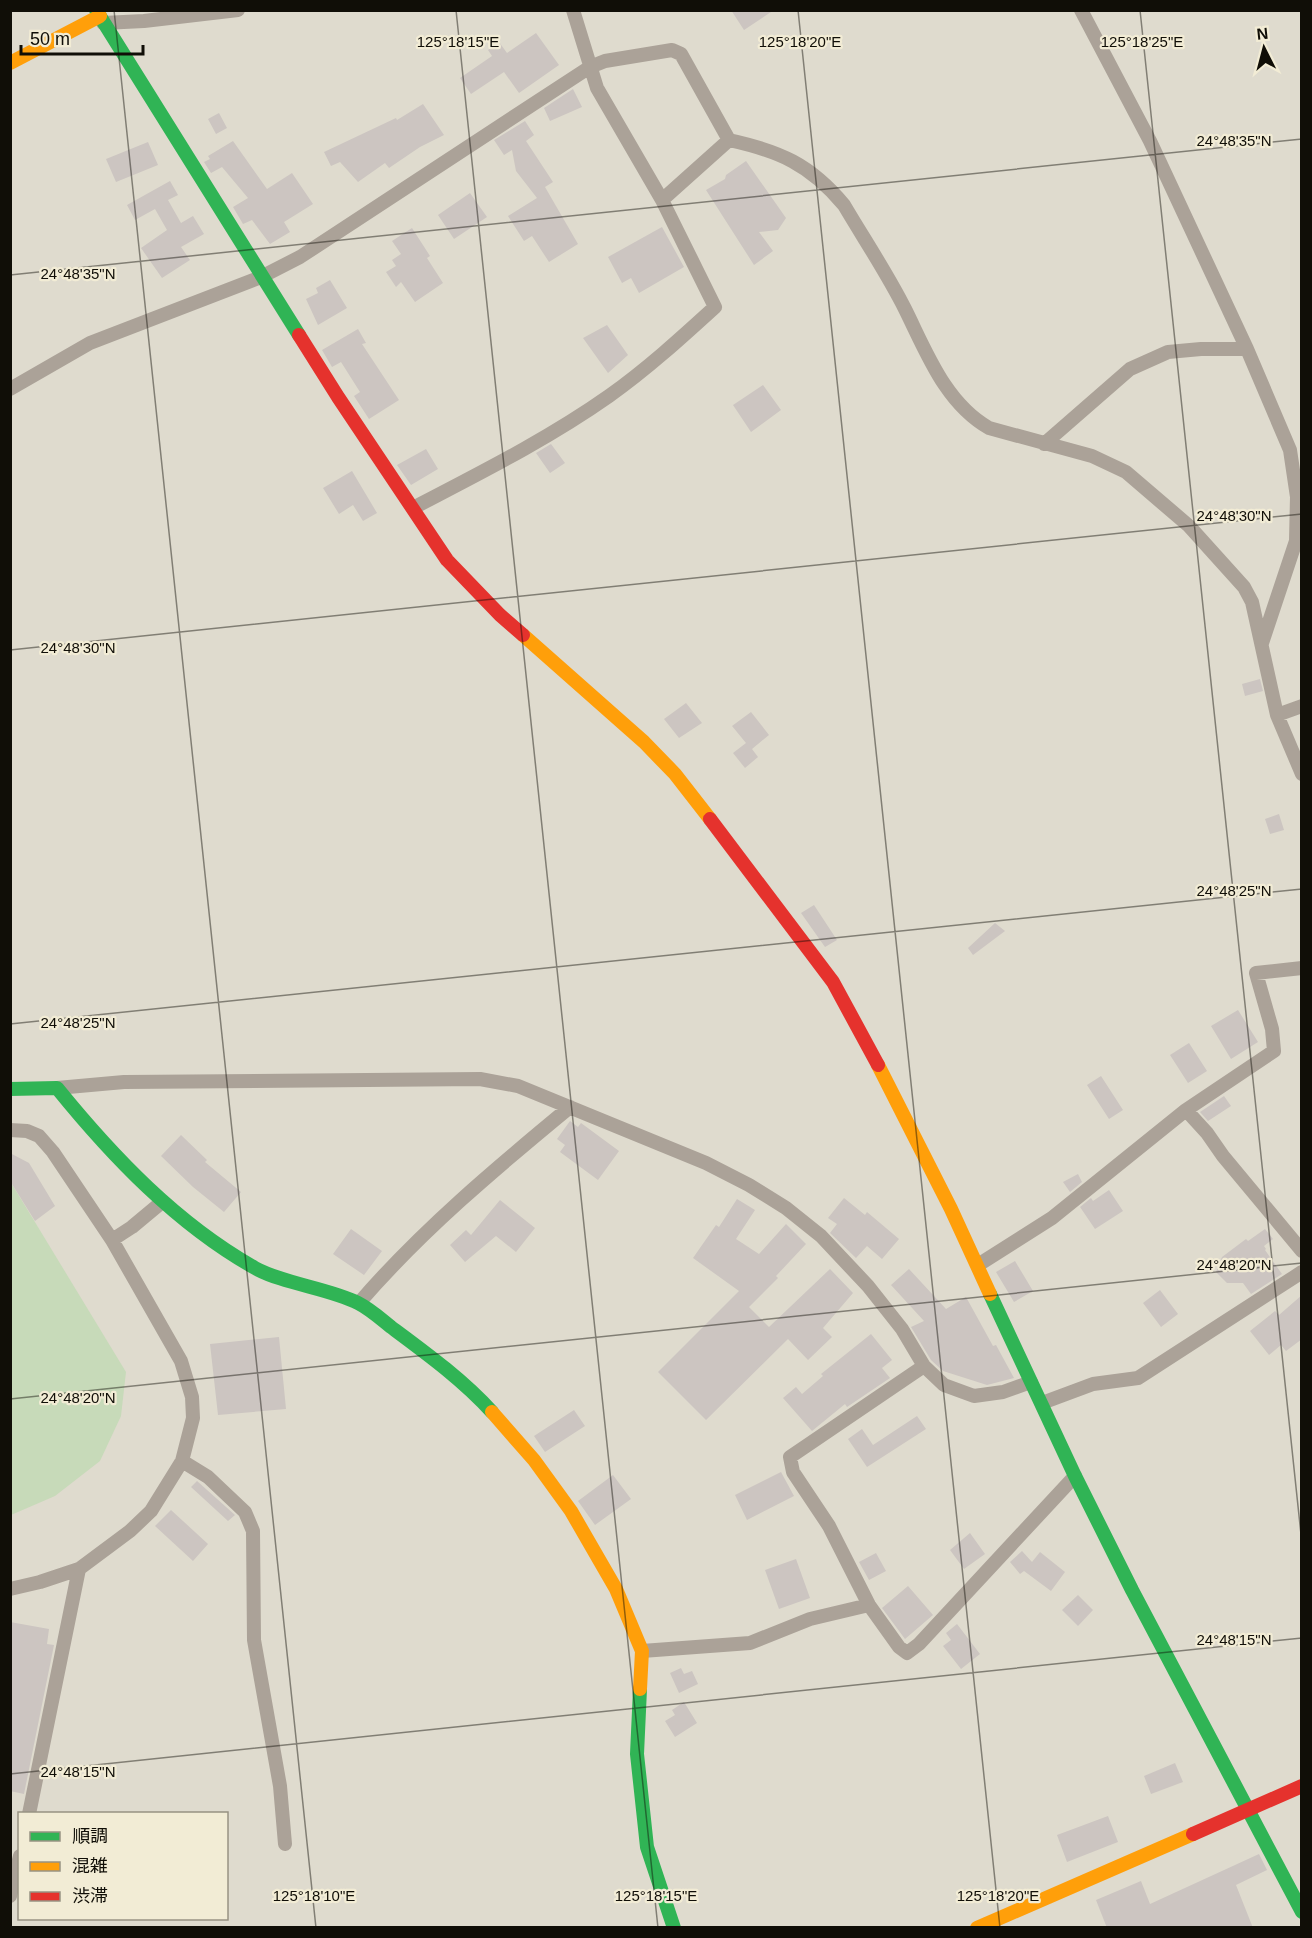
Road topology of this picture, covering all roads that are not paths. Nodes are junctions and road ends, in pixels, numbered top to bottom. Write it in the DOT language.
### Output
graph roads {
  1 [pos="238,10"];
  2 [pos="573,10"];
  3 [pos="1081,10"];
  4 [pos="100,17"];
  5 [pos="10,63"];
  6 [pos="590,67"];
  7 [pos="729,140"];
  8 [pos="662,200"];
  9 [pos="261,277"];
  10 [pos="1247,349"];
  11 [pos="10,389"];
  12 [pos="1044,444"];
  13 [pos="1296,447"];
  14 [pos="413,507"];
  15 [pos="1262,643"];
  16 [pos="1302,706"];
  17 [pos="1277,715"];
  18 [pos="1302,774"];
  19 [pos="1302,968"];
  20 [pos="57,1088"];
  21 [pos="10,1089"];
  22 [pos="570,1107"];
  23 [pos="1186,1110"];
  24 [pos="10,1130"];
  25 [pos="162,1202"];
  26 [pos="112,1240"];
  27 [pos="1302,1251"];
  28 [pos="978,1265"];
  29 [pos="1302,1272"];
  30 [pos="359,1304"];
  31 [pos="924,1366"];
  32 [pos="1031,1382"];
  33 [pos="1042,1403"];
  34 [pos="182,1461"];
  35 [pos="1075,1476"];
  36 [pos="79,1569"];
  37 [pos="10,1588"];
  38 [pos="869,1605"];
  39 [pos="642,1651"];
  40 [pos="1302,1786"];
  41 [pos="1248,1808"];
  42 [pos="29,1812"];
  43 [pos="285,1844"];
  44 [pos="18,1864"];
  45 [pos="10,1896"];
  46 [pos="1302,1912"];
  47 [pos="674,1928"];
  48 [pos="977,1928"];
  1 -- 4 [label="street"];
  2 -- 6 [label="street"];
  3 -- 10 [label="street"];
  4 -- 5 [label="street"];
  4 -- 9 [label="street"];
  6 -- 7 [label="street"];
  6 -- 8 [label="street"];
  6 -- 9 [label="street"];
  7 -- 8 [label="street"];
  7 -- 12 [label="street"];
  8 -- 14 [label="street"];
  9 -- 11 [label="street"];
  9 -- 14 [label="street"];
  10 -- 12 [label="street"];
  10 -- 13 [label="street"];
  12 -- 15 [label="street"];
  13 -- 15 [label="street"];
  14 -- 28 [label="street"];
  15 -- 17 [label="street"];
  16 -- 17 [label="street"];
  17 -- 18 [label="street"];
  19 -- 23 [label="street"];
  20 -- 21 [label="street"];
  20 -- 22 [label="street"];
  20 -- 25 [label="street"];
  22 -- 30 [label="street"];
  22 -- 31 [label="street"];
  23 -- 27 [label="street"];
  23 -- 28 [label="street"];
  24 -- 26 [label="street"];
  25 -- 26 [label="street"];
  25 -- 30 [label="street"];
  26 -- 34 [label="street"];
  28 -- 32 [label="street"];
  29 -- 33 [label="street"];
  30 -- 39 [label="street"];
  31 -- 32 [label="street"];
  31 -- 38 [label="street"];
  32 -- 33 [label="street"];
  33 -- 35 [label="street"];
  34 -- 36 [label="street"];
  34 -- 43 [label="street"];
  35 -- 38 [label="street"];
  35 -- 41 [label="street"];
  36 -- 37 [label="street"];
  36 -- 42 [label="street"];
  38 -- 39 [label="street"];
  39 -- 47 [label="street"];
  40 -- 41 [label="street"];
  41 -- 46 [label="street"];
  41 -- 48 [label="street"];
  44 -- 45 [label="street"];
}
